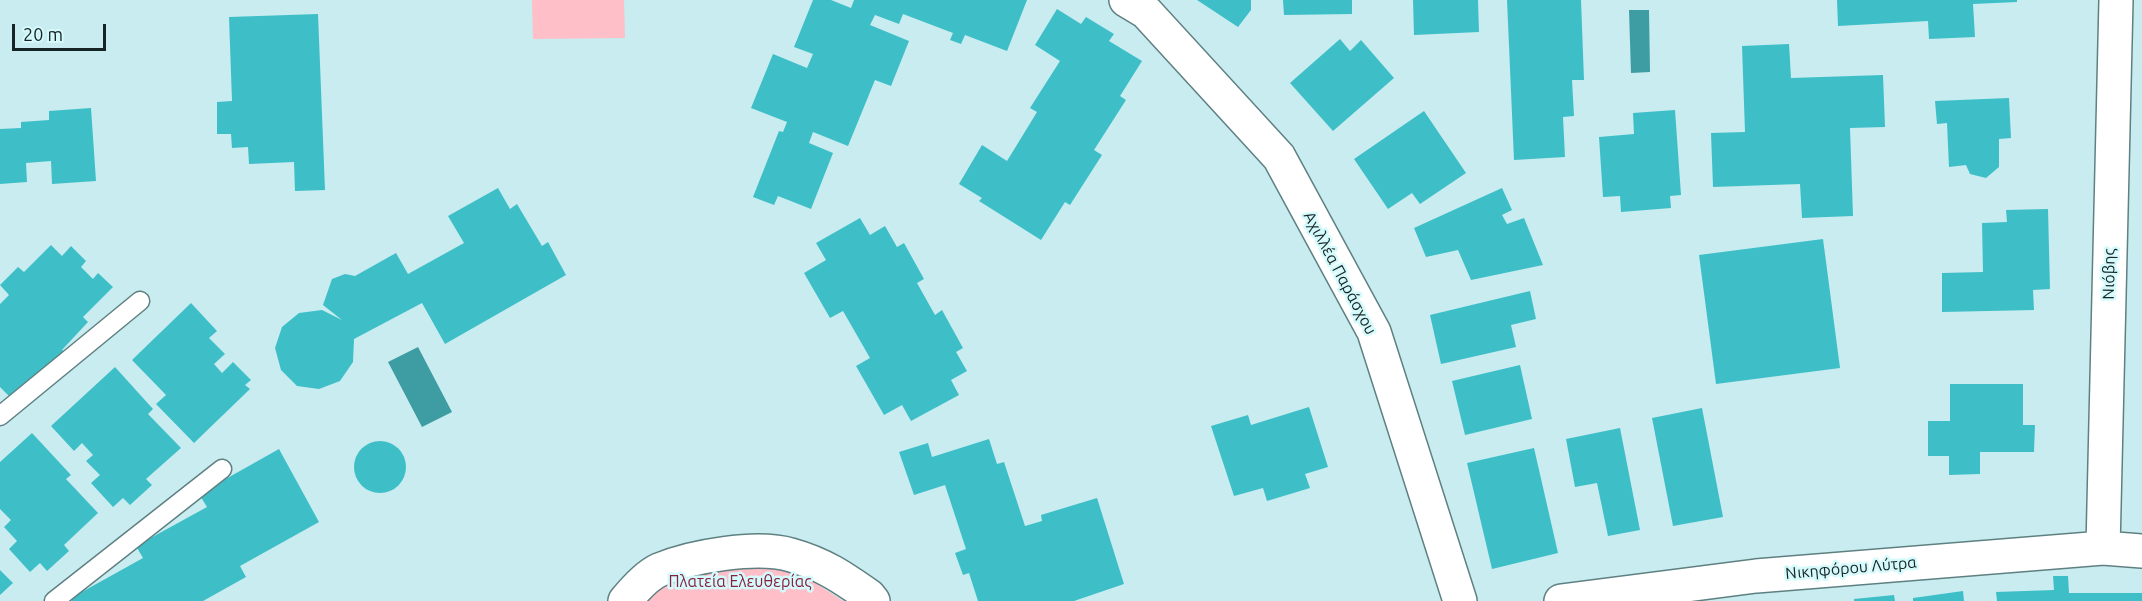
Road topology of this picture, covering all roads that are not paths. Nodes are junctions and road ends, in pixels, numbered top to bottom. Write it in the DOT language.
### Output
graph roads {
  1 [pos="1126,0"];
  2 [pos="2116,0"];
  3 [pos="140,301"];
  4 [pos="0,416"];
  5 [pos="222,470"];
  6 [pos="2103,548"];
  7 [pos="2142,551"];
  8 [pos="54,601"];
  9 [pos="625,601"];
  10 [pos="873,601"];
  11 [pos="1460,601"];
  12 [pos="1561,601"];
  1 -- 11 [label="street, Αχιλλέα Παράσχου"];
  2 -- 6 [label="street, Νιόβης"];
  3 -- 4 [label="lane"];
  5 -- 8 [label="lane"];
  6 -- 7 [label="street, Νικηφόρου Λύτρα"];
  6 -- 12 [label="street, Νικηφόρου Λύτρα"];
  9 -- 10 [label="street"];
}
